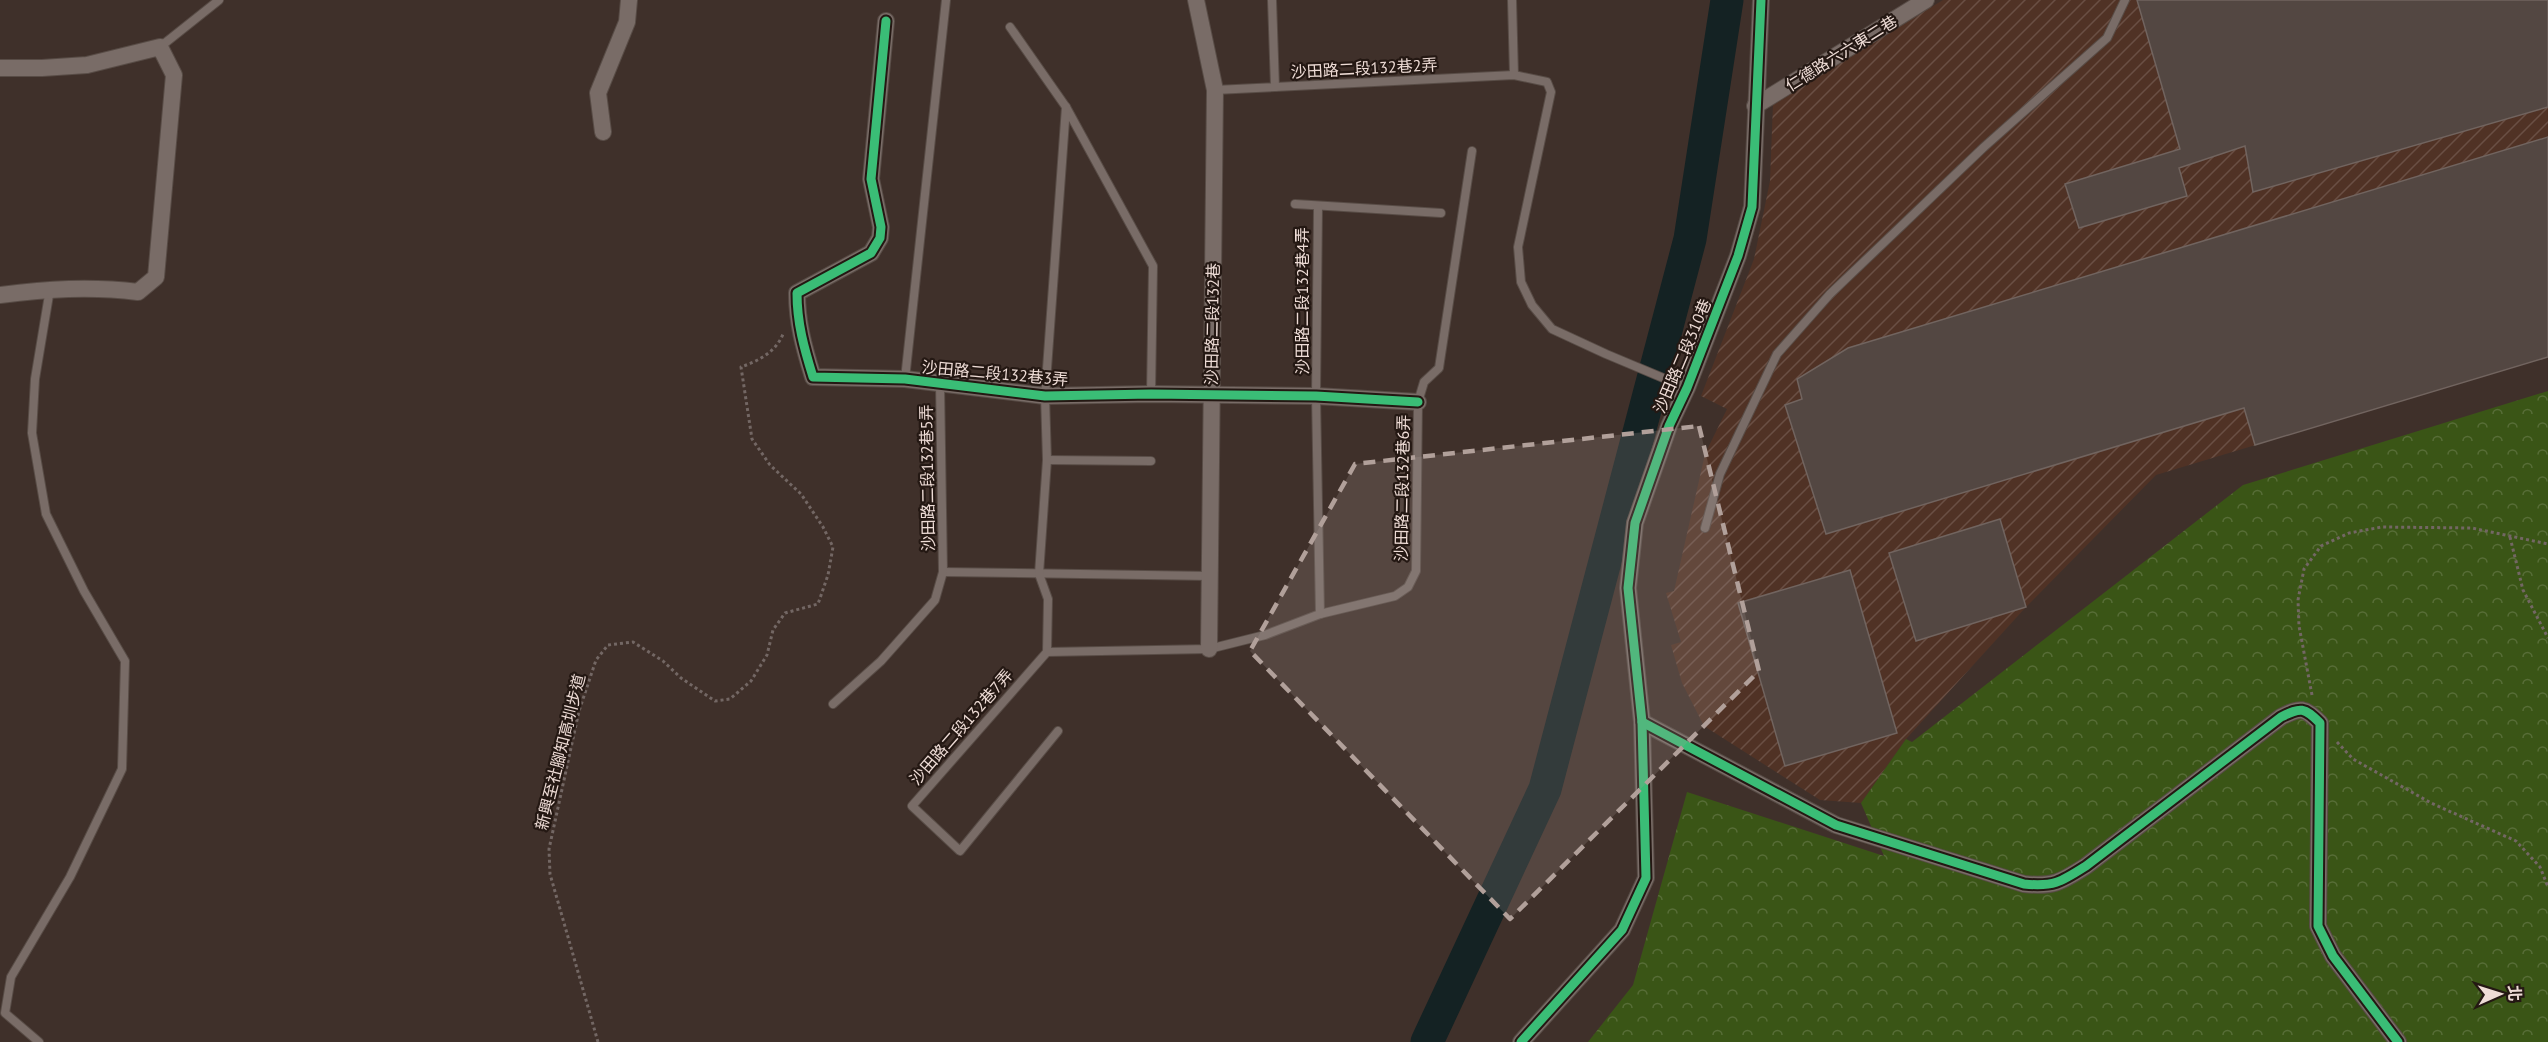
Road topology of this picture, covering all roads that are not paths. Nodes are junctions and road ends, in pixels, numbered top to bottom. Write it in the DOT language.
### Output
graph roads {
  1 [pos="219,0"];
  2 [pos="629,0"];
  3 [pos="946,0"];
  4 [pos="1196,0"];
  5 [pos="1272,0"];
  6 [pos="1512,0"];
  7 [pos="1761,0"];
  8 [pos="1926,0"];
  9 [pos="2125,0"];
  10 [pos="886,21"];
  11 [pos="1010,27"];
  12 [pos="160,47"];
  13 [pos="0,68"];
  14 [pos="1514,75"];
  15 [pos="1275,87"];
  16 [pos="1215,90"];
  17 [pos="1755,106"];
  18 [pos="1066,107"];
  19 [pos="603,132"];
  20 [pos="1472,151"];
  21 [pos="1295,204"];
  22 [pos="1318,207"];
  23 [pos="1442,213"];
  24 [pos="51,288"];
  25 [pos="0,295"];
  26 [pos="905,379"];
  27 [pos="940,384"];
  28 [pos="1687,388"];
  29 [pos="1151,394"];
  30 [pos="1045,396"];
  31 [pos="1210,396"];
  32 [pos="1316,396"];
  33 [pos="1418,402"];
  34 [pos="1047,459"];
  35 [pos="1151,462"];
  36 [pos="1705,528"];
  37 [pos="943,572"];
  38 [pos="1039,574"];
  39 [pos="1211,576"];
  40 [pos="1320,614"];
  41 [pos="1209,650"];
  42 [pos="1047,652"];
  43 [pos="832,704"];
  44 [pos="1642,722"];
  45 [pos="1058,731"];
  46 [pos="39,1042"];
  47 [pos="1521,1042"];
  48 [pos="2398,1042"];
  1 -- 12 [label="lane"];
  2 -- 19 [label="street"];
  3 -- 26 [label="lane, 沙田路二段132巷3弄"];
  4 -- 16 [label="street, 沙田路二段132巷"];
  5 -- 15 [label="lane"];
  6 -- 14 [label="lane"];
  7 -- 17 [label="street, 沙田路二段310巷"];
  8 -- 17 [label="street, 仁德路六六東二巷"];
  9 -- 36 [label="lane"];
  10 -- 26 [label="street, 沙田路二段132巷3弄"];
  11 -- 18 [label="lane"];
  12 -- 13 [label="street"];
  12 -- 24 [label="street"];
  14 -- 15 [label="lane, 沙田路二段132巷2弄"];
  14 -- 28 [label="lane, 沙田路二段132巷2弄"];
  15 -- 16 [label="lane, 沙田路二段132巷2弄"];
  16 -- 31 [label="street, 沙田路二段132巷"];
  17 -- 28 [label="street, 沙田路二段310巷"];
  18 -- 29 [label="lane"];
  18 -- 30 [label="lane, 沙田路二段132巷3弄"];
  20 -- 33 [label="lane"];
  21 -- 22 [label="lane, 沙田路二段132巷4弄"];
  22 -- 23 [label="lane, 沙田路二段132巷4弄"];
  22 -- 32 [label="lane, 沙田路二段132巷4弄"];
  24 -- 25 [label="street"];
  24 -- 46 [label="lane"];
  26 -- 27 [label="street, 沙田路二段132巷3弄"];
  27 -- 30 [label="street, 沙田路二段132巷3弄"];
  27 -- 37 [label="lane, 沙田路二段132巷5弄"];
  28 -- 44 [label="street, 沙田路二段310巷"];
  29 -- 30 [label="street, 沙田路二段132巷3弄"];
  29 -- 31 [label="street, 沙田路二段132巷3弄"];
  30 -- 34 [label="lane"];
  31 -- 32 [label="street, 沙田路二段132巷3弄"];
  31 -- 39 [label="street, 沙田路二段132巷"];
  32 -- 33 [label="street, 沙田路二段132巷3弄"];
  32 -- 40 [label="lane"];
  33 -- 40 [label="lane, 沙田路二段132巷6弄"];
  34 -- 35 [label="lane"];
  34 -- 38 [label="lane"];
  37 -- 38 [label="lane, 沙田路二段132巷5弄"];
  37 -- 43 [label="lane, 沙田路二段132巷5弄"];
  38 -- 39 [label="lane, 沙田路二段132巷5弄"];
  38 -- 42 [label="lane"];
  39 -- 41 [label="street, 沙田路二段132巷"];
  40 -- 41 [label="lane, 沙田路二段132巷6弄"];
  41 -- 42 [label="lane"];
  42 -- 45 [label="lane, 沙田路二段132巷7弄"];
  44 -- 47 [label="street, 沙田路二段310巷"];
  44 -- 48 [label="street"];
}
